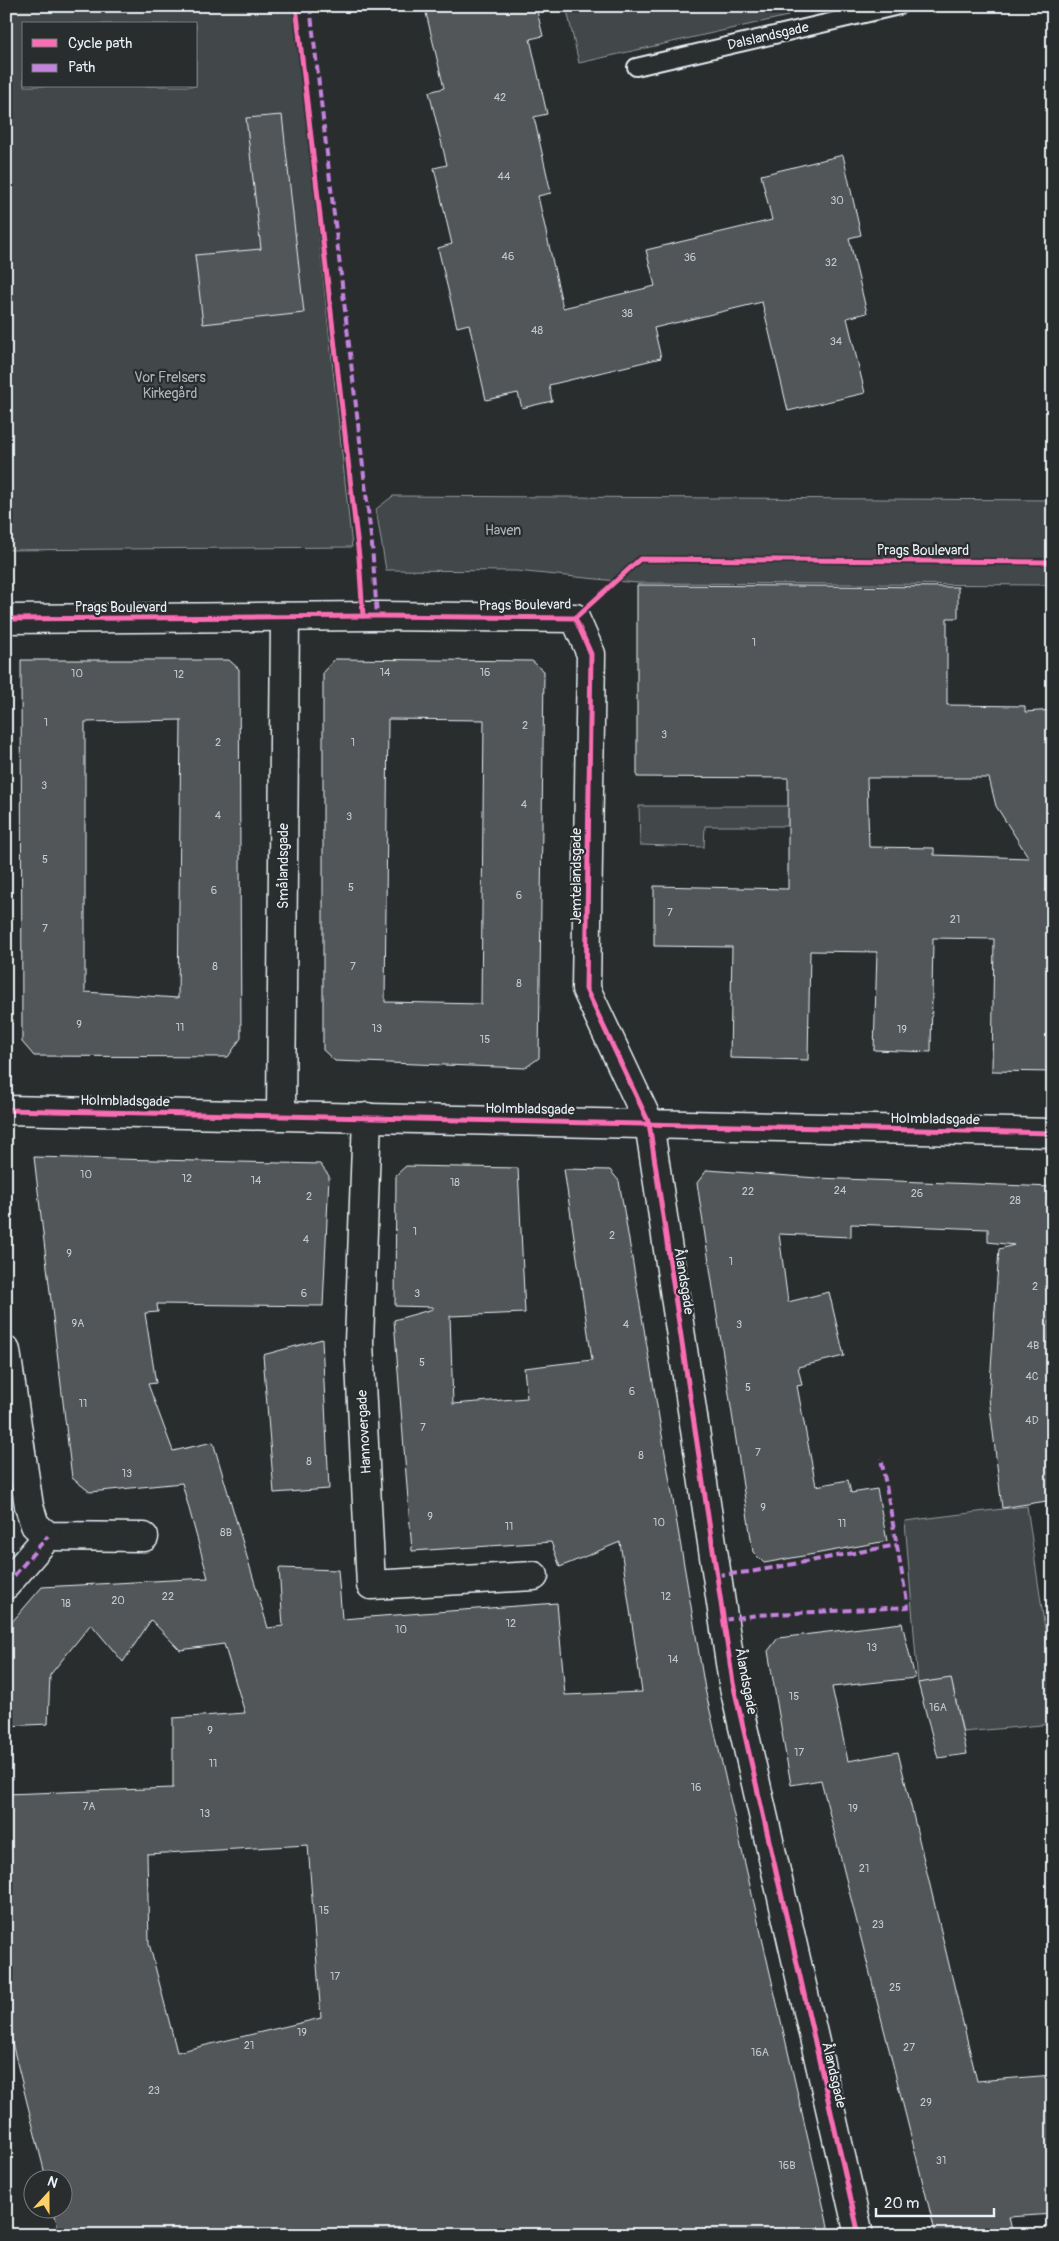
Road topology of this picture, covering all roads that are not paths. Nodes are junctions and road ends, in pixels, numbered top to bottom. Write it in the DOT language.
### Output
graph roads {
  1 [pos="899,6"];
  2 [pos="636,67"];
  3 [pos="285,617"];
  4 [pos="576,618"];
  5 [pos="6,619"];
  6 [pos="6,1110"];
  7 [pos="281,1115"];
  8 [pos="366,1117"];
  9 [pos="648,1123"];
  10 [pos="1053,1133"];
  11 [pos="6,1351"];
  12 [pos="48,1536"];
  13 [pos="144,1537"];
  14 [pos="534,1576"];
  15 [pos="6,1585"];
  16 [pos="859,2235"];
  1 -- 2 [label="lane, Dalslandsgade"];
  3 -- 4 [label="street, Prags Boulevard"];
  3 -- 5 [label="street, Prags Boulevard"];
  3 -- 7 [label="street, Smålandsgade"];
  4 -- 9 [label="street, Jemtelandsgade"];
  6 -- 7 [label="street, Holmbladsgade"];
  7 -- 8 [label="street, Holmbladsgade"];
  8 -- 9 [label="street, Holmbladsgade"];
  8 -- 14 [label="street, Hannovergade"];
  9 -- 10 [label="street, Holmbladsgade"];
  9 -- 16 [label="street, Ålandsgade"];
  11 -- 12 [label="street"];
  12 -- 13 [label="street"];
  12 -- 15 [label="street"];
}
